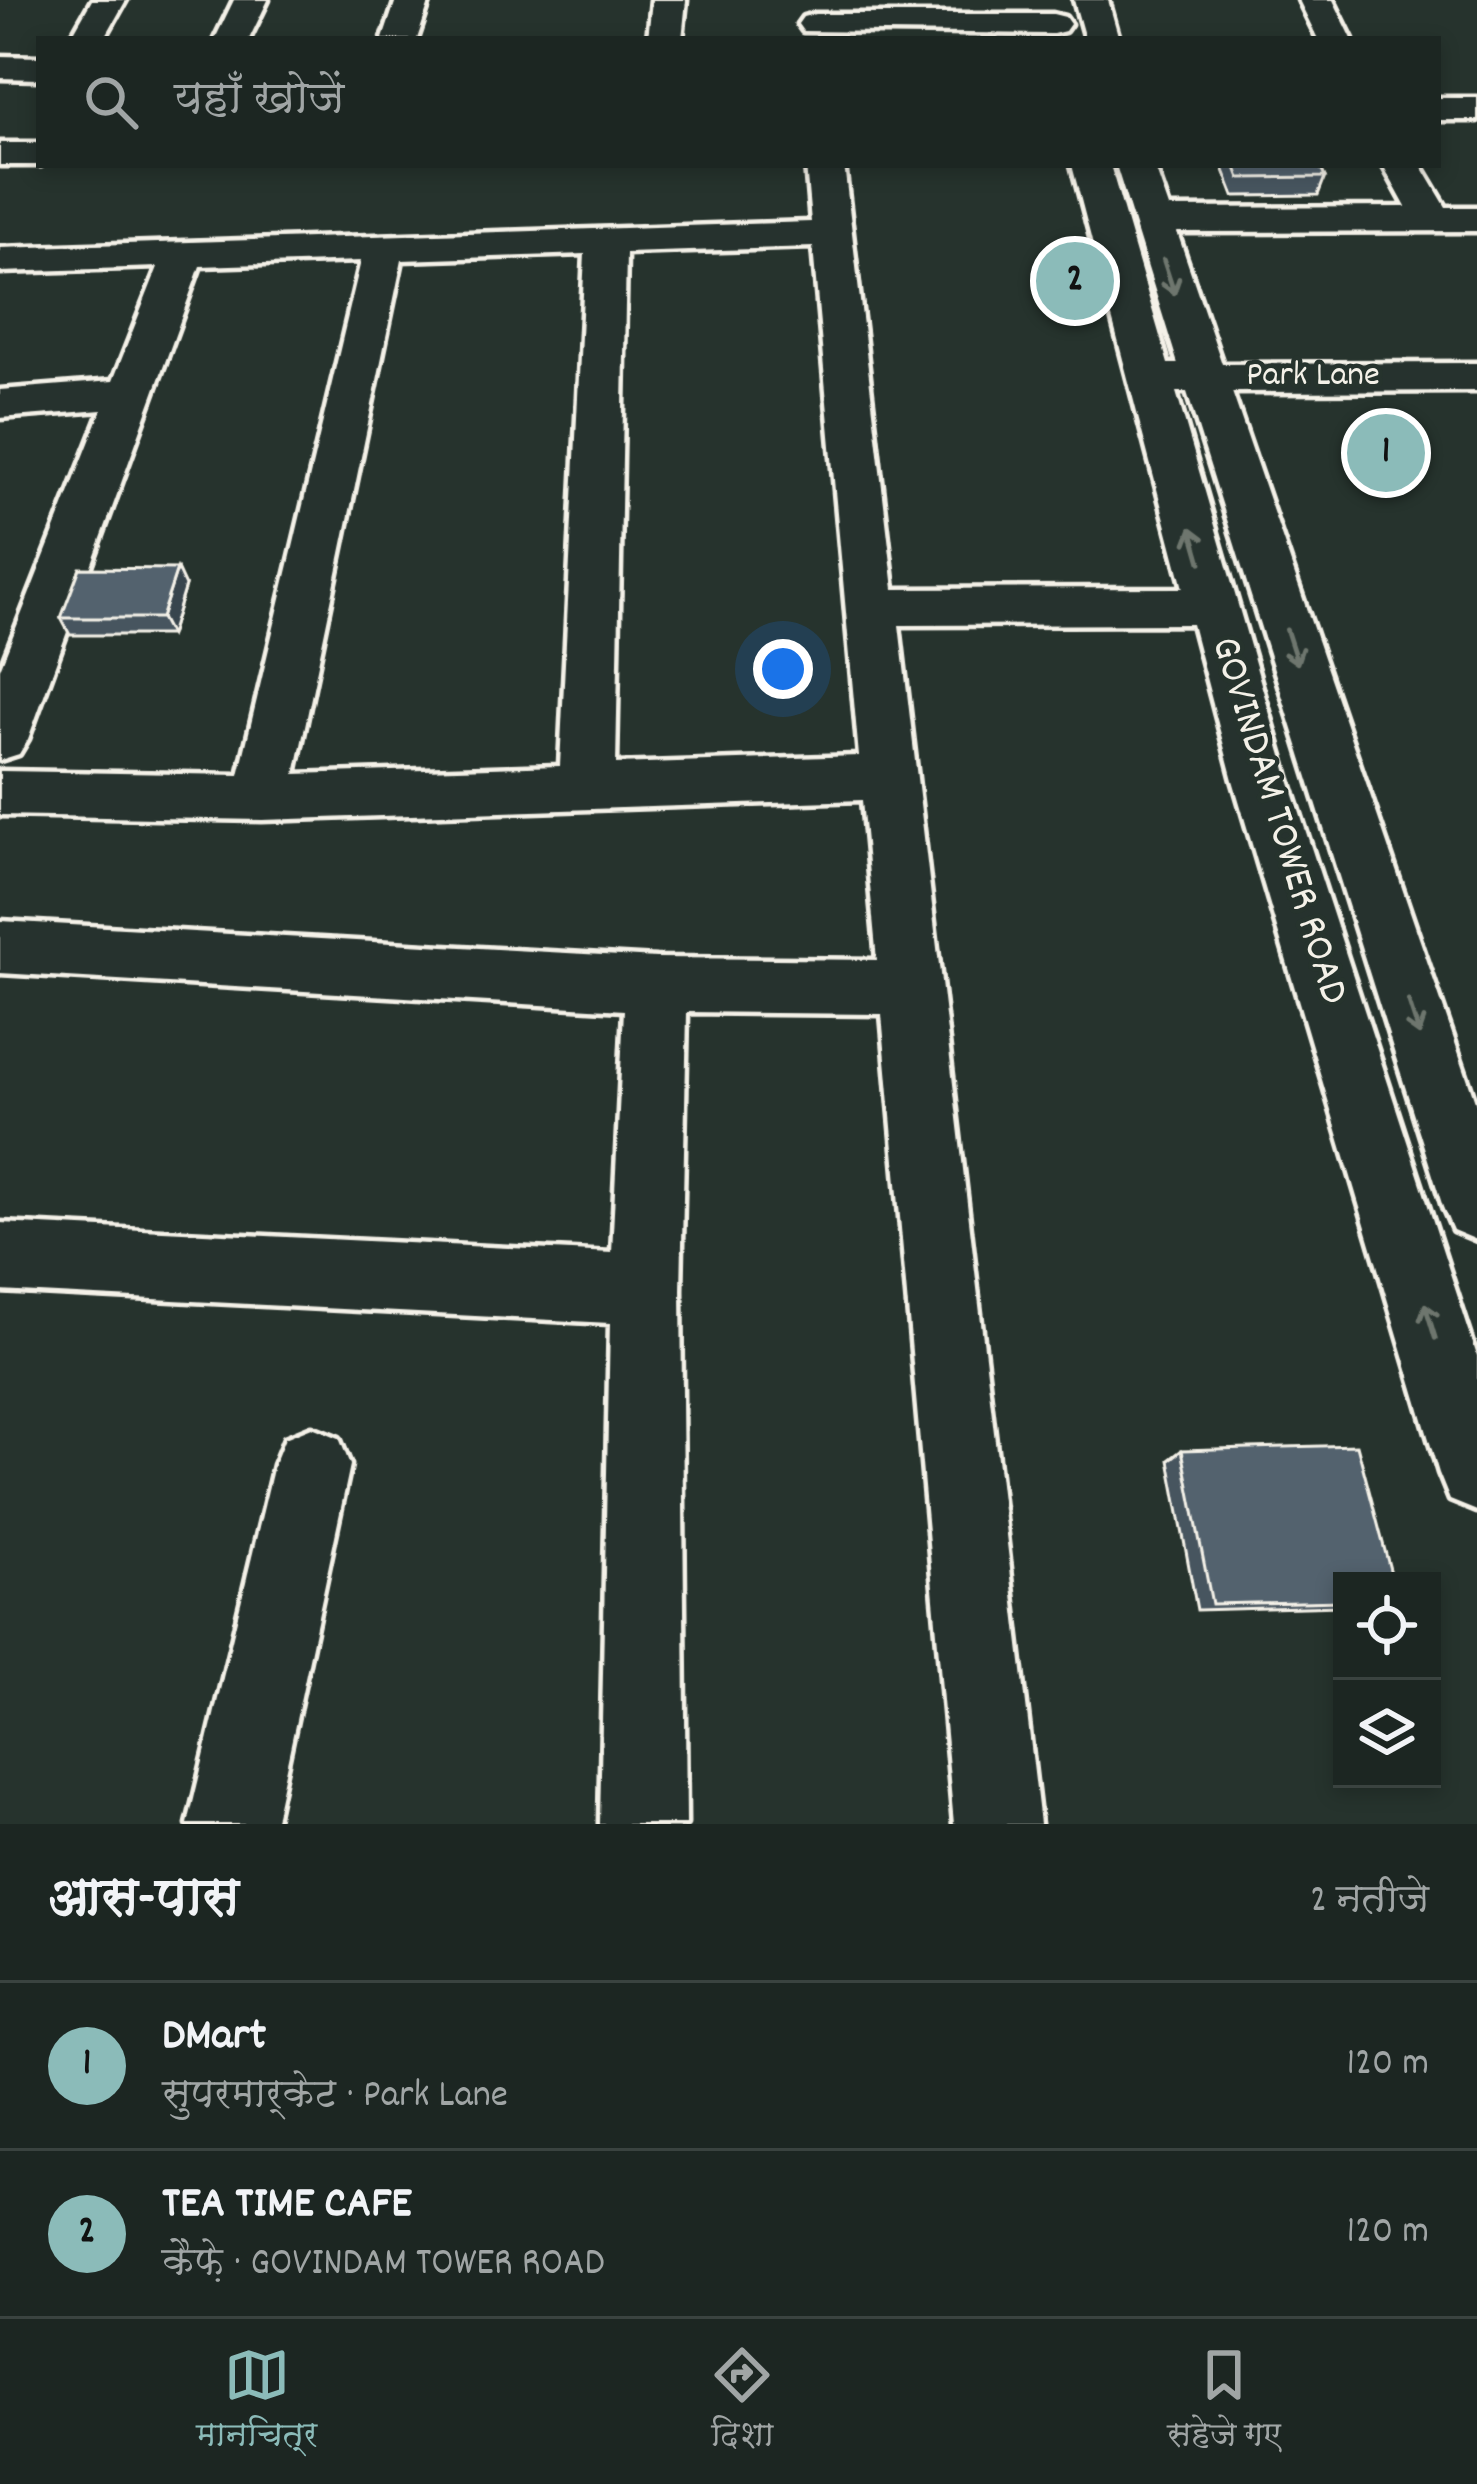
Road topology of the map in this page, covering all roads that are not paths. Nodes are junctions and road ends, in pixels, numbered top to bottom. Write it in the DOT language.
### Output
graph roads {
  1 [pos="110,0"];
  2 [pos="251,0"];
  3 [pos="413,0"];
  4 [pos="669,0"];
  5 [pos="1091,0"];
  6 [pos="1316,0"];
  7 [pos="815,21"];
  8 [pos="1052,21"];
  9 [pos="89,36"];
  10 [pos="233,36"];
  11 [pos="401,36"];
  12 [pos="665,36"];
  13 [pos="1101,36"];
  14 [pos="1334,36"];
  15 [pos="0,67"];
  16 [pos="36,68"];
  17 [pos="1441,109"];
  18 [pos="1477,109"];
  19 [pos="0,154"];
  20 [pos="36,154"];
  21 [pos="825,168"];
  22 [pos="1092,168"];
  23 [pos="1137,168"];
  24 [pos="1404,168"];
  25 [pos="1433,219"];
  26 [pos="1477,219"];
  27 [pos="1150,220"];
  28 [pos="830,234"];
  29 [pos="606,242"];
  30 [pos="384,250"];
  31 [pos="182,258"];
  32 [pos="0,260"];
  33 [pos="1477,377"];
  34 [pos="1176,378"];
  35 [pos="131,394"];
  36 [pos="0,404"];
  37 [pos="1213,606"];
  38 [pos="870,607"];
  39 [pos="0,739"];
  40 [pos="889,777"];
  41 [pos="587,787"];
  42 [pos="0,794"];
  43 [pos="262,798"];
  44 [pos="0,946"];
  45 [pos="656,985"];
  46 [pos="912,987"];
  47 [pos="1477,1207"];
  48 [pos="5,1270"];
  49 [pos="646,1291"];
  50 [pos="312,1465"];
  51 [pos="1477,1472"];
  52 [pos="230,1824"];
  53 [pos="643,1824"];
  54 [pos="998,1824"];
  1 -- 9 [label="street"];
  2 -- 10 [label="street"];
  3 -- 11 [label="street"];
  4 -- 12 [label="street"];
  5 -- 13 [label="street"];
  6 -- 14 [label="street"];
  7 -- 8 [label="street"];
  15 -- 16 [label="street"];
  17 -- 18 [label="street"];
  19 -- 20 [label="street"];
  21 -- 28 [label="street"];
  22 -- 34 [label="street, GOVINDAM TOWER ROAD"];
  23 -- 27 [label="street, GOVINDAM TOWER ROAD"];
  24 -- 25 [label="street"];
  25 -- 26 [label="street"];
  25 -- 27 [label="street"];
  27 -- 34 [label="street, GOVINDAM TOWER ROAD, one-way"];
  28 -- 29 [label="street"];
  28 -- 38 [label="street"];
  29 -- 30 [label="street"];
  29 -- 41 [label="street"];
  30 -- 31 [label="street"];
  30 -- 43 [label="street"];
  31 -- 32 [label="street"];
  31 -- 35 [label="street"];
  33 -- 34 [label="street, Park Lane"];
  37 -- 34 [label="street, GOVINDAM TOWER ROAD, one-way"];
  34 -- 47 [label="street, GOVINDAM TOWER ROAD, one-way"];
  35 -- 36 [label="street"];
  35 -- 39 [label="street"];
  37 -- 38 [label="street"];
  51 -- 37 [label="street, GOVINDAM TOWER ROAD, one-way"];
  38 -- 40 [label="street"];
  40 -- 41 [label="street"];
  40 -- 46 [label="street"];
  41 -- 43 [label="street"];
  42 -- 43 [label="street"];
  44 -- 45 [label="street"];
  45 -- 46 [label="street"];
  45 -- 49 [label="street"];
  46 -- 54 [label="street"];
  48 -- 49 [label="street"];
  49 -- 53 [label="street"];
  50 -- 52 [label="street"];
}
